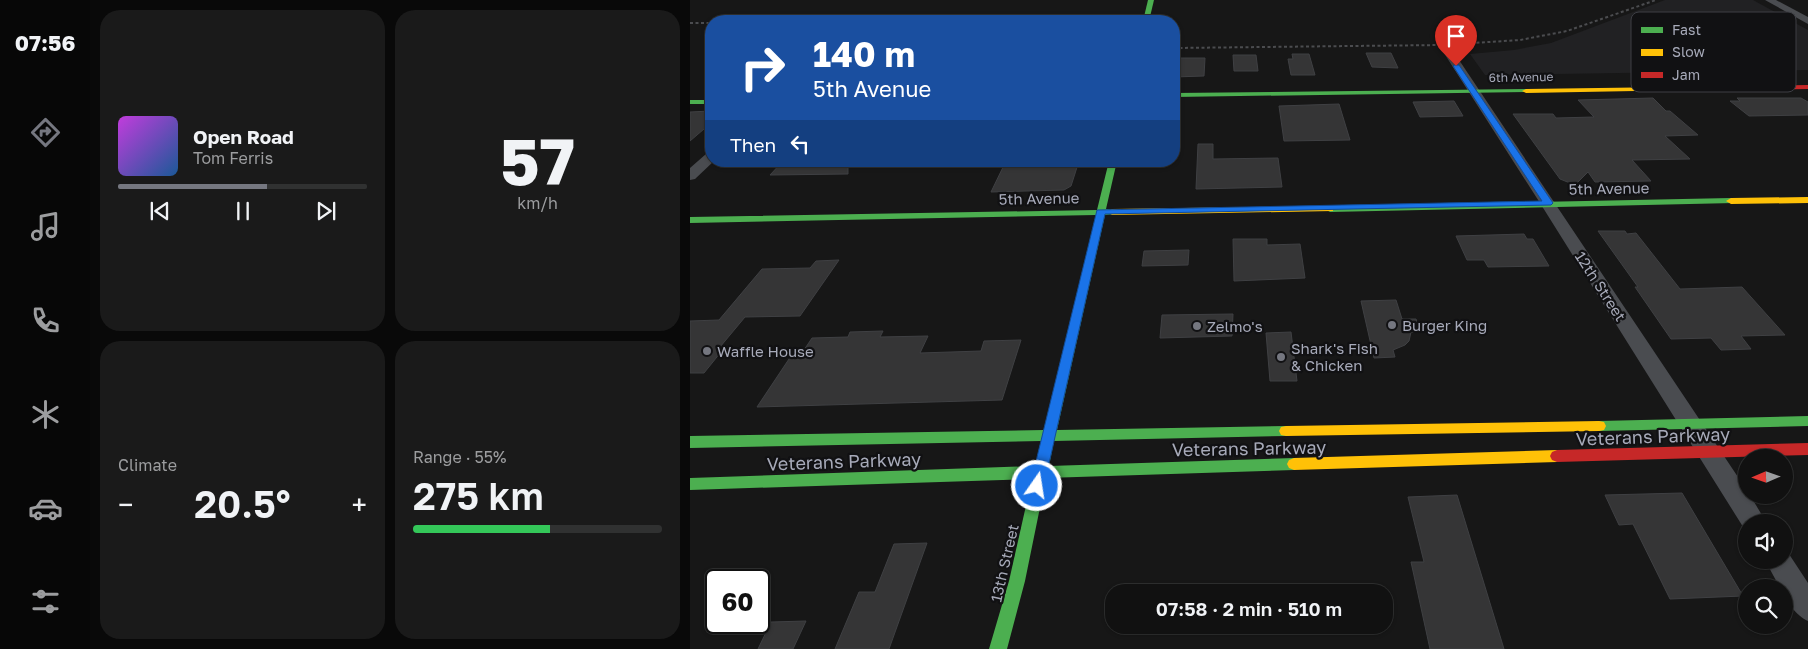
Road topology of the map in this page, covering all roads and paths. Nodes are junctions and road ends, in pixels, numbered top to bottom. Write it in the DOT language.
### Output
graph roads {
  1 [pos="1151,0"];
  2 [pos="1769,0"];
  3 [pos="1784,8"];
  4 [pos="1808,8"];
  5 [pos="1791,12"];
  6 [pos="1796,14"];
  7 [pos="1147,15"];
  8 [pos="1808,21"];
  9 [pos="1447,50"];
  10 [pos="1180,84"];
  11 [pos="1631,85"];
  12 [pos="1469,87"];
  13 [pos="705,93"];
  14 [pos="690,94"];
  15 [pos="1180,95"];
  16 [pos="690,102"];
  17 [pos="705,102"];
  18 [pos="705,162"];
  19 [pos="1111,167"];
  20 [pos="690,176"];
  21 [pos="1808,200"];
  22 [pos="1548,203"];
  23 [pos="1101,212"];
  24 [pos="690,220"];
  25 [pos="1808,421"];
  26 [pos="1690,424"];
  27 [pos="1049,435"];
  28 [pos="690,442"];
  29 [pos="1808,449"];
  30 [pos="1708,452"];
  31 [pos="1041,471"];
  32 [pos="690,484"];
  33 [pos="1749,514"];
  34 [pos="1784,569"];
  35 [pos="1808,607"];
  36 [pos="998,649"];
  1 -- 7 [label="street"];
  2 -- 3 [label="street"];
  3 -- 4 [label="street"];
  3 -- 5 [label="street"];
  6 -- 8 [label="street"];
  9 -- 12 [label="street, 12th Street"];
  10 -- 12 [label="street, 6th Avenue"];
  11 -- 12 [label="street, 6th Avenue"];
  12 -- 15 [label="street, 6th Avenue"];
  12 -- 22 [label="street, 12th Street"];
  13 -- 14 [label="street"];
  16 -- 17 [label="street"];
  18 -- 20 [label="street"];
  19 -- 23 [label="street, 13th Street"];
  21 -- 22 [label="street, 5th Avenue"];
  22 -- 23 [label="street, 5th Avenue"];
  22 -- 26 [label="street, 12th Street"];
  23 -- 24 [label="street, 5th Avenue"];
  23 -- 27 [label="street, 13th Street"];
  25 -- 26 [label="street, Veterans Parkway"];
  26 -- 27 [label="street, Veterans Parkway"];
  26 -- 30 [label="street, 12th Street"];
  27 -- 28 [label="street, Veterans Parkway"];
  27 -- 31 [label="street, 13th Street"];
  29 -- 30 [label="street, Veterans Parkway"];
  30 -- 31 [label="street, Veterans Parkway"];
  30 -- 33 [label="street, 12th Street"];
  31 -- 32 [label="street, Veterans Parkway"];
  31 -- 36 [label="street, 13th Street"];
  34 -- 35 [label="street"];
}
